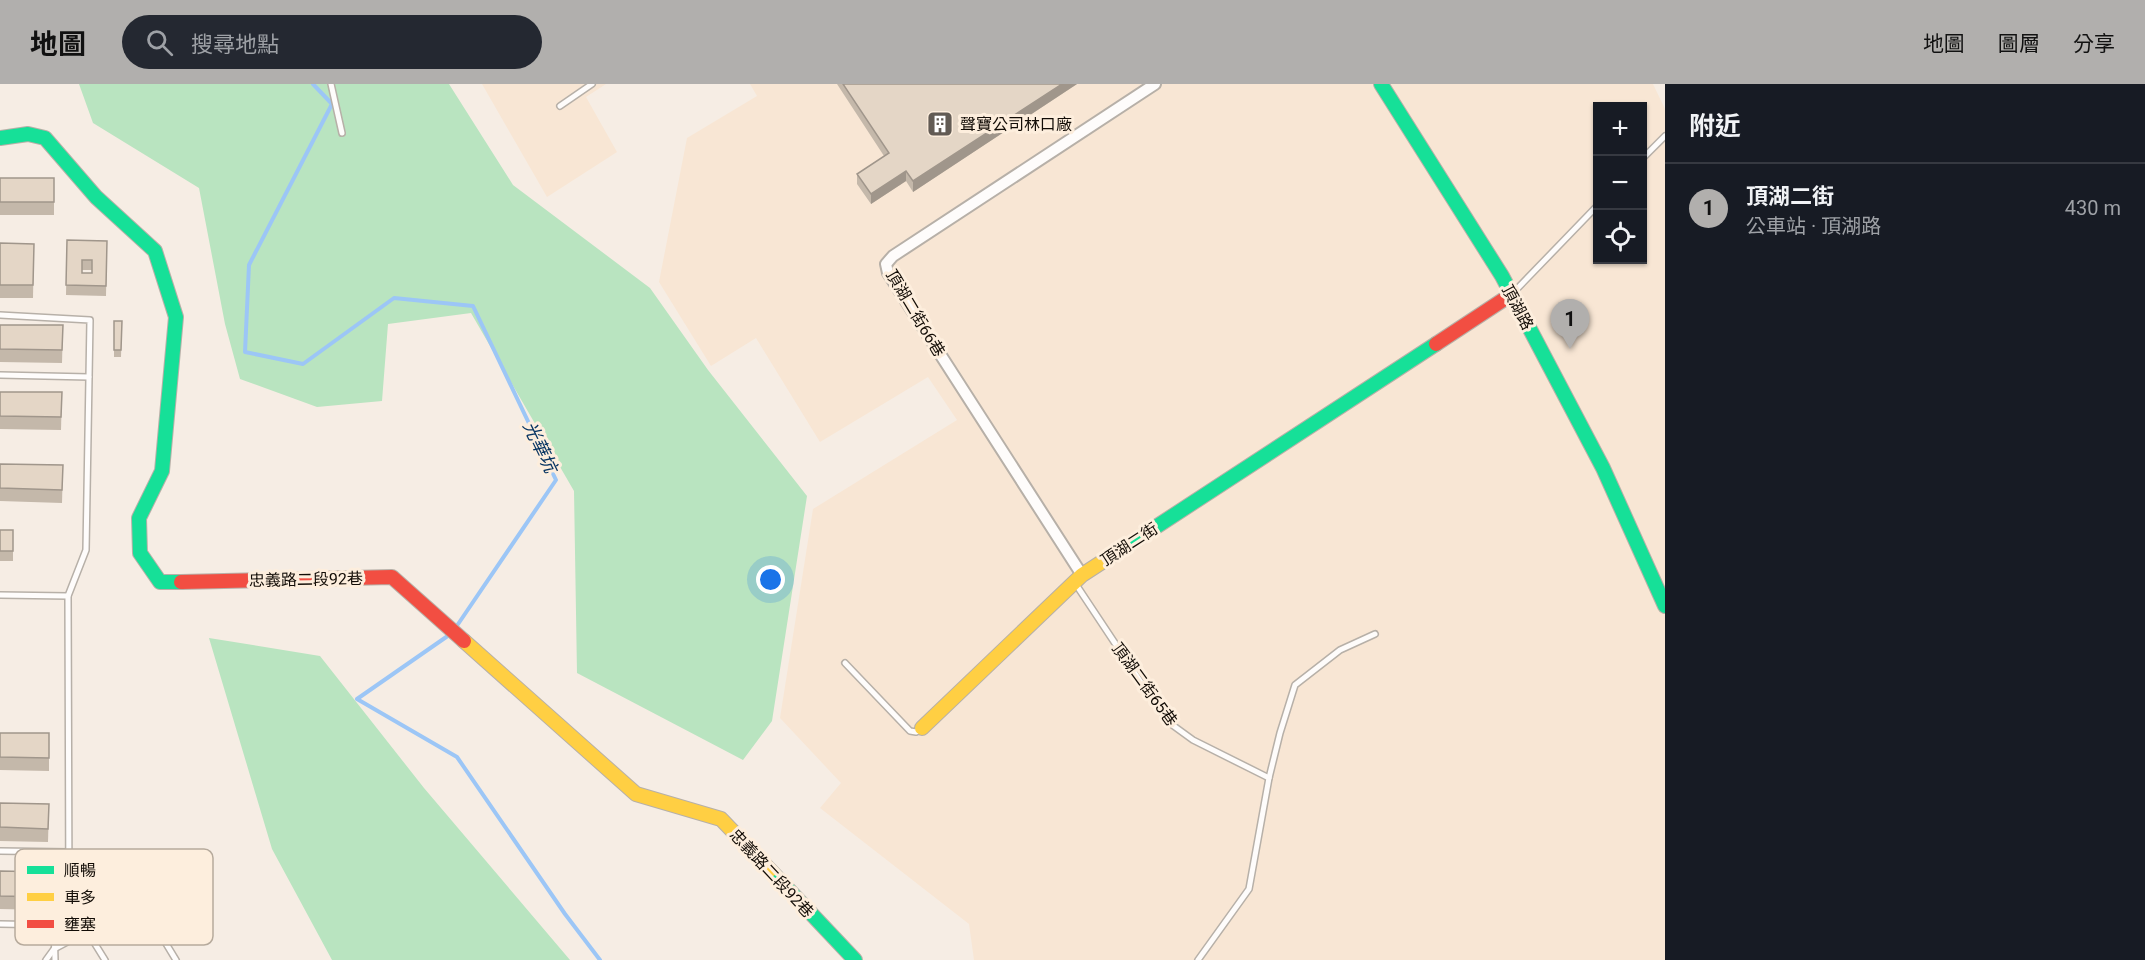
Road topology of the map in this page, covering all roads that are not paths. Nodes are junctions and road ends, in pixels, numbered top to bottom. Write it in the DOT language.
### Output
graph roads {
  1 [pos="331,84"];
  2 [pos="592,84"];
  3 [pos="1155,84"];
  4 [pos="1381,84"];
  5 [pos="560,106"];
  6 [pos="342,133"];
  7 [pos="1665,136"];
  8 [pos="0,138"];
  9 [pos="1645,156"];
  10 [pos="1593,210"];
  11 [pos="1512,294"];
  12 [pos="0,315"];
  13 [pos="0,375"];
  14 [pos="89,377"];
  15 [pos="1078,579"];
  16 [pos="0,595"];
  17 [pos="68,596"];
  18 [pos="1665,606"];
  19 [pos="1375,634"];
  20 [pos="845,663"];
  21 [pos="922,728"];
  22 [pos="1269,778"];
  23 [pos="69,849"];
  24 [pos="0,851"];
  25 [pos="15,851"];
  26 [pos="0,924"];
  27 [pos="15,924"];
  28 [pos="54,945"];
  29 [pos="62,945"];
  30 [pos="95,945"];
  31 [pos="167,945"];
  32 [pos="54,949"];
  33 [pos="46,960"];
  34 [pos="55,960"];
  35 [pos="105,960"];
  36 [pos="176,960"];
  37 [pos="855,960"];
  38 [pos="1198,960"];
  1 -- 6 [label="lane"];
  2 -- 5 [label="lane"];
  3 -- 15 [label="street, 頂湖二街66巷"];
  4 -- 11 [label="street, 頂湖路"];
  7 -- 9 [label="lane"];
  8 -- 37 [label="street, 忠義路二段92巷"];
  10 -- 11 [label="lane"];
  11 -- 15 [label="street, 頂湖二街"];
  11 -- 18 [label="street, 頂湖路"];
  12 -- 14 [label="lane"];
  13 -- 14 [label="lane"];
  14 -- 17 [label="lane"];
  15 -- 21 [label="street, 頂湖二街"];
  15 -- 22 [label="lane, 頂湖二街65巷"];
  16 -- 17 [label="lane"];
  17 -- 23 [label="lane"];
  19 -- 22 [label="lane"];
  20 -- 21 [label="lane"];
  22 -- 38 [label="lane"];
  24 -- 25 [label="lane"];
  26 -- 27 [label="lane"];
  28 -- 32 [label="lane"];
  29 -- 32 [label="lane"];
  30 -- 35 [label="lane"];
  31 -- 36 [label="lane"];
  32 -- 33 [label="lane"];
  32 -- 34 [label="lane"];
}
